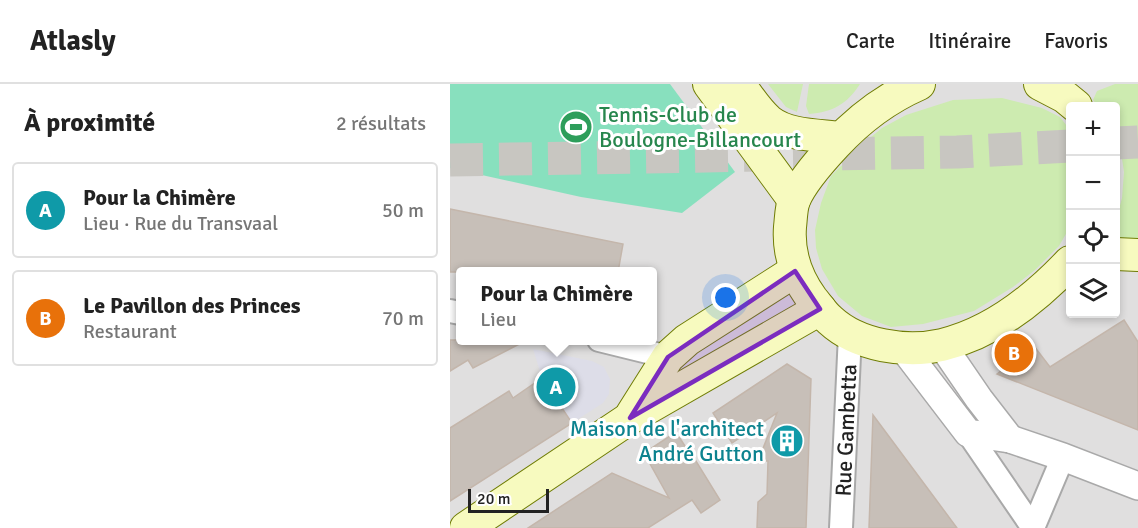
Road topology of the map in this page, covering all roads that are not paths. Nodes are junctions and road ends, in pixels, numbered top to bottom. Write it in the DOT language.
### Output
graph roads {
  1 [pos="709,84"];
  2 [pos="739,84"];
  3 [pos="919,84"];
  4 [pos="887,92"];
  5 [pos="841,138"];
  6 [pos="794,200"];
  7 [pos="1120,254"];
  8 [pos="1138,255"];
  9 [pos="1069,264"];
  10 [pos="795,271"];
  11 [pos="820,309"];
  12 [pos="850,334"];
  13 [pos="619,345"];
  14 [pos="942,345"];
  15 [pos="903,348"];
  16 [pos="668,357"];
  17 [pos="630,418"];
  18 [pos="968,433"];
  19 [pos="1010,439"];
  20 [pos="1063,457"];
  21 [pos="1138,486"];
  22 [pos="466,528"];
  23 [pos="841,528"];
  24 [pos="1033,528"];
  1 -- 6 [label="main road"];
  2 -- 5 [label="main road"];
  3 -- 4 [label="main road"];
  4 -- 5 [label="main road"];
  5 -- 6 [label="main road"];
  6 -- 10 [label="main road"];
  7 -- 8 [label="main road"];
  9 -- 14 [label="main road"];
  10 -- 11 [label="main road"];
  10 -- 16 [label="main road"];
  11 -- 12 [label="main road"];
  11 -- 17 [label="main road"];
  12 -- 15 [label="main road"];
  12 -- 23 [label="street, Rue Gambetta"];
  13 -- 16 [label="street"];
  14 -- 15 [label="main road"];
  14 -- 19 [label="street"];
  15 -- 18 [label="street"];
  16 -- 17 [label="main road"];
  17 -- 22 [label="main road"];
  18 -- 19 [label="street"];
  18 -- 24 [label="street"];
  19 -- 20 [label="street"];
  20 -- 21 [label="street"];
  20 -- 24 [label="street"];
}
